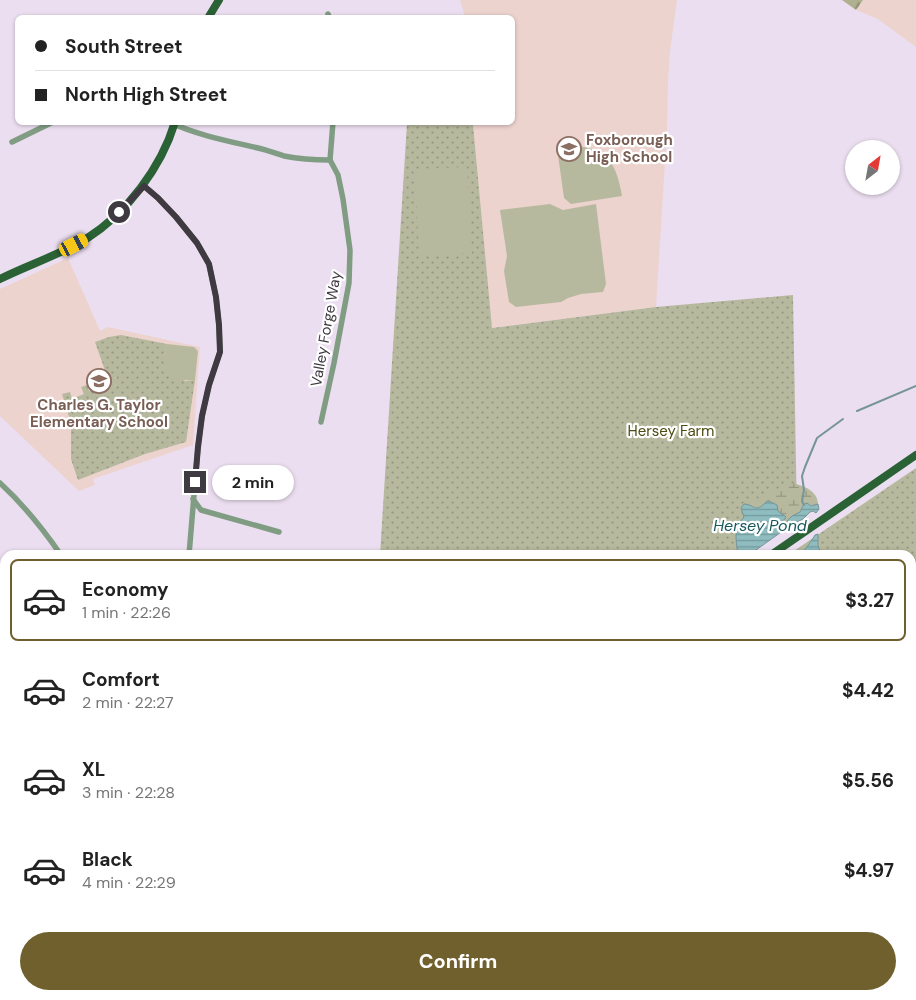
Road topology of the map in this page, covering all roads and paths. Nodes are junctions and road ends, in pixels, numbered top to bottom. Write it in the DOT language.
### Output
graph roads {
  1 [pos="219,0"];
  2 [pos="210,15"];
  3 [pos="47,125"];
  4 [pos="172,125"];
  5 [pos="178,125"];
  6 [pos="333,125"];
  7 [pos="12,142"];
  8 [pos="330,160"];
  9 [pos="144,186"];
  10 [pos="0,279"];
  11 [pos="321,422"];
  12 [pos="916,455"];
  13 [pos="0,482"];
  14 [pos="194,499"];
  15 [pos="279,532"];
  16 [pos="57,550"];
  17 [pos="189,550"];
  18 [pos="778,550"];
  1 -- 2 [label="main road"];
  3 -- 7 [label="street"];
  4 -- 9 [label="main road"];
  5 -- 8 [label="street"];
  6 -- 8 [label="street, Valley Forge Way"];
  8 -- 11 [label="street, Valley Forge Way"];
  9 -- 10 [label="main road"];
  9 -- 14 [label="street"];
  12 -- 18 [label="main road"];
  13 -- 16 [label="street"];
  14 -- 15 [label="street"];
  14 -- 17 [label="street"];
}
